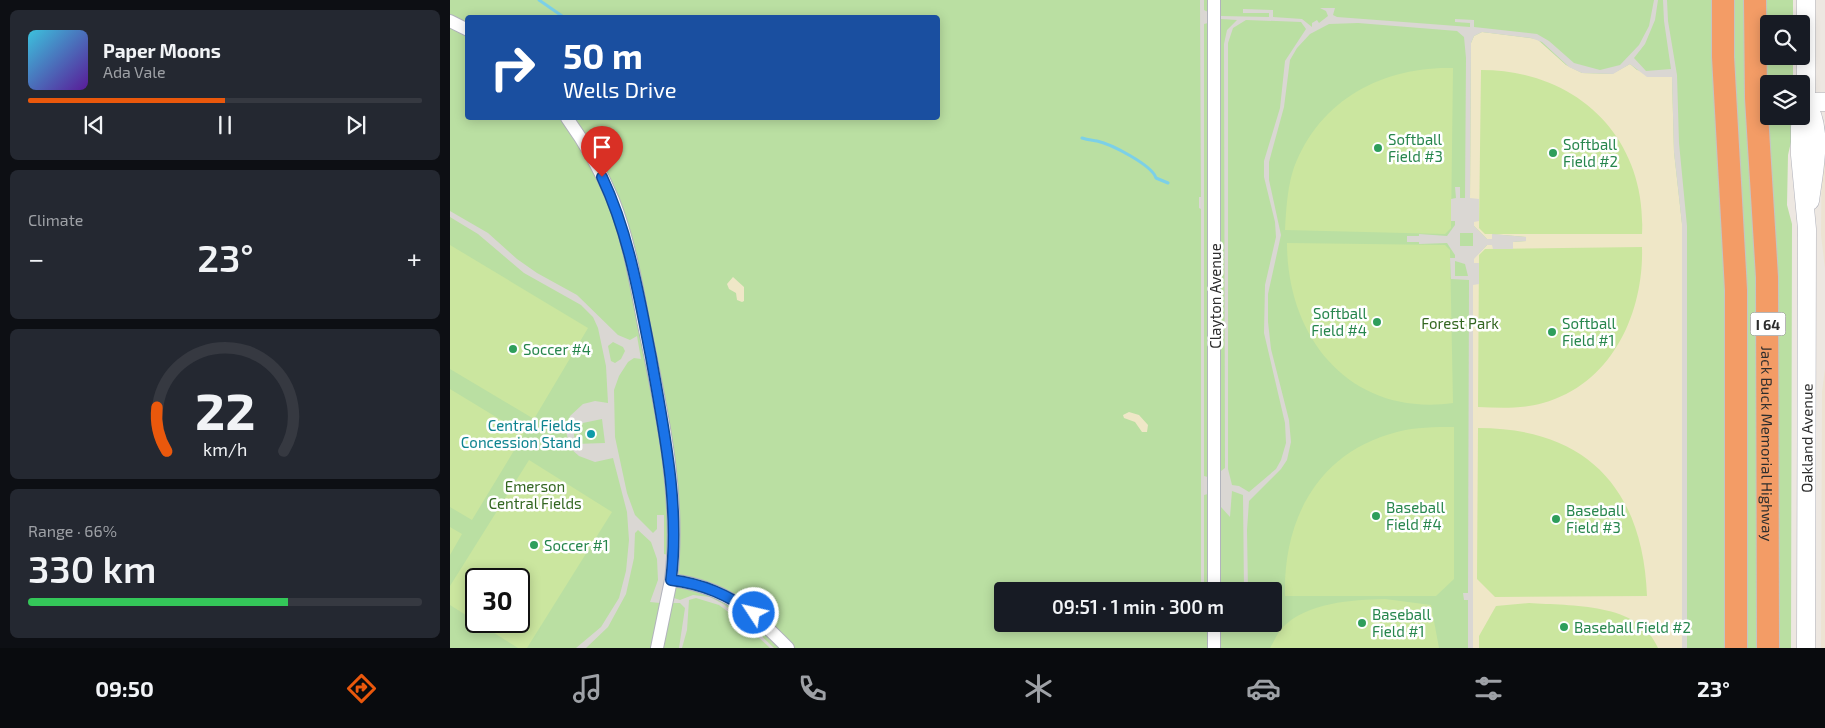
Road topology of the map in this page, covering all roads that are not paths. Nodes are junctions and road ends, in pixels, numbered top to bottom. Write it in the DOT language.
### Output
graph roads {
  1 [pos="1214,0"];
  2 [pos="1723,0"];
  3 [pos="1755,0"];
  4 [pos="1806,0"];
  5 [pos="450,21"];
  6 [pos="465,28"];
  7 [pos="1806,75"];
  8 [pos="1810,102"];
  9 [pos="1825,102"];
  10 [pos="568,120"];
  11 [pos="1801,125"];
  12 [pos="671,580"];
  13 [pos="1214,582"];
  14 [pos="1214,632"];
  15 [pos="657,648"];
  16 [pos="788,648"];
  17 [pos="1214,648"];
  18 [pos="1736,648"];
  19 [pos="1768,648"];
  20 [pos="1806,648"];
  1 -- 13 [label="street, Clayton Avenue"];
  2 -- 18 [label="highway, I 64"];
  3 -- 19 [label="highway, Jack Buck Memorial Highway / I 64"];
  4 -- 7 [label="street, Oakland Avenue"];
  5 -- 6 [label="street"];
  8 -- 9 [label="street"];
  10 -- 12 [label="street"];
  11 -- 20 [label="street, Oakland Avenue"];
  12 -- 15 [label="street"];
  12 -- 16 [label="street"];
  14 -- 17 [label="street"];
}
